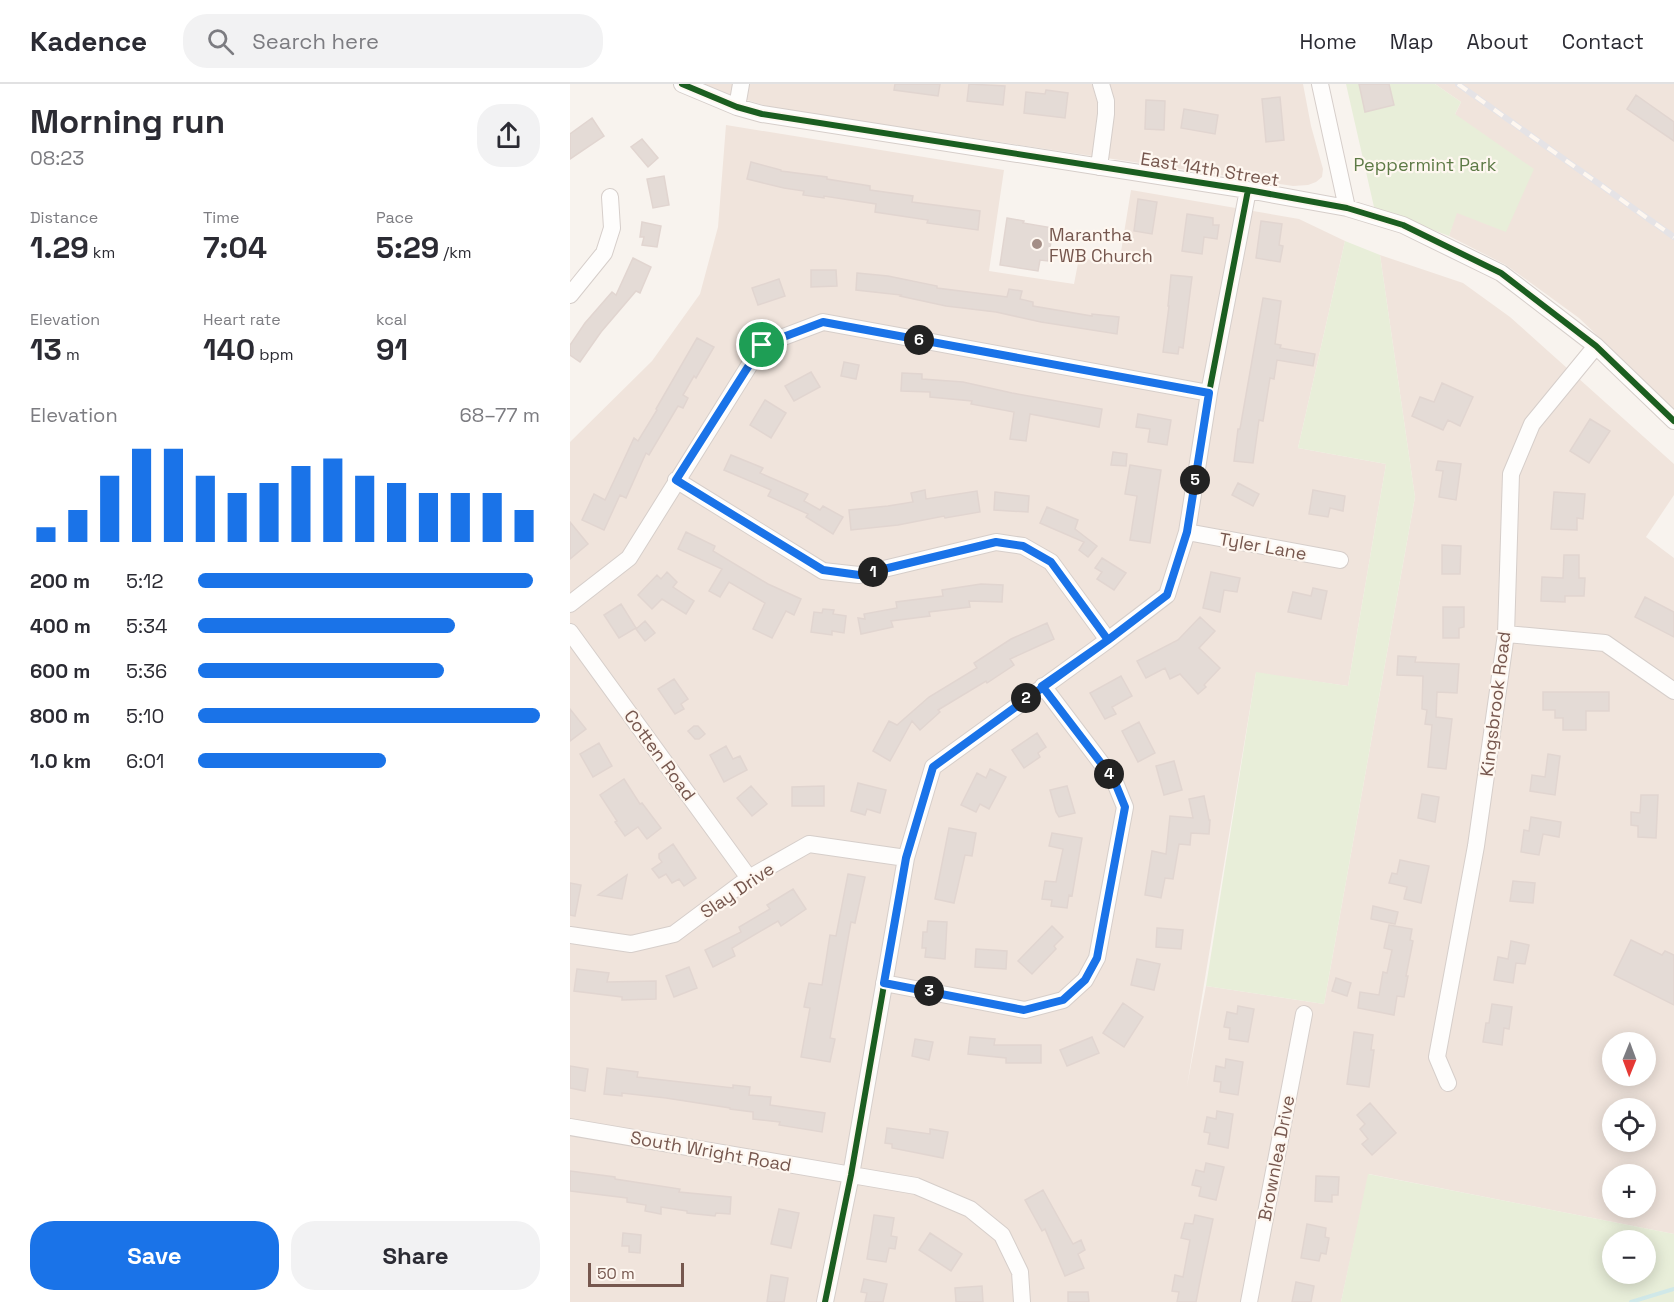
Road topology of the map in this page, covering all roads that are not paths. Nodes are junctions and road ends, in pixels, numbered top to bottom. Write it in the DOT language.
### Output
graph roads {
  1 [pos="682,84"];
  2 [pos="741,84"];
  3 [pos="1101,84"];
  4 [pos="1320,84"];
  5 [pos="737,107"];
  6 [pos="1099,167"];
  7 [pos="1248,190"];
  8 [pos="610,197"];
  9 [pos="1347,208"];
  10 [pos="570,295"];
  11 [pos="1596,346"];
  12 [pos="1209,393"];
  13 [pos="1674,421"];
  14 [pos="676,480"];
  15 [pos="1187,532"];
  16 [pos="1340,560"];
  17 [pos="570,604"];
  18 [pos="570,632"];
  19 [pos="1506,634"];
  20 [pos="1108,640"];
  21 [pos="1042,686"];
  22 [pos="1674,691"];
  23 [pos="906,858"];
  24 [pos="749,878"];
  25 [pos="570,935"];
  26 [pos="884,983"];
  27 [pos="1304,1014"];
  28 [pos="1448,1083"];
  29 [pos="570,1127"];
  30 [pos="851,1175"];
  31 [pos="825,1302"];
  32 [pos="1022,1302"];
  33 [pos="1249,1302"];
  1 -- 5 [label="street, East 14th Street"];
  2 -- 5 [label="street"];
  3 -- 6 [label="street"];
  4 -- 9 [label="street"];
  5 -- 6 [label="street, East 14th Street"];
  6 -- 7 [label="street, East 14th Street"];
  7 -- 9 [label="street, East 14th Street"];
  7 -- 12 [label="street"];
  8 -- 10 [label="street"];
  9 -- 11 [label="street, East 14th Street"];
  11 -- 13 [label="street, East 14th Street"];
  11 -- 19 [label="street, Kingsbrook Road"];
  12 -- 14 [label="street"];
  12 -- 15 [label="street"];
  14 -- 17 [label="street"];
  14 -- 20 [label="street"];
  15 -- 16 [label="street, Tyler Lane"];
  15 -- 20 [label="street"];
  18 -- 24 [label="street, Cotten Road"];
  19 -- 22 [label="street"];
  19 -- 28 [label="street, Kingsbrook Road"];
  20 -- 21 [label="street"];
  21 -- 23 [label="street"];
  21 -- 26 [label="street"];
  23 -- 24 [label="street, Slay Drive"];
  23 -- 26 [label="street"];
  24 -- 25 [label="street, Slay Drive"];
  26 -- 30 [label="street"];
  27 -- 33 [label="street, Brownlea Drive"];
  29 -- 30 [label="street, South Wright Road"];
  30 -- 31 [label="street"];
  30 -- 32 [label="street, South Wright Road"];
}
